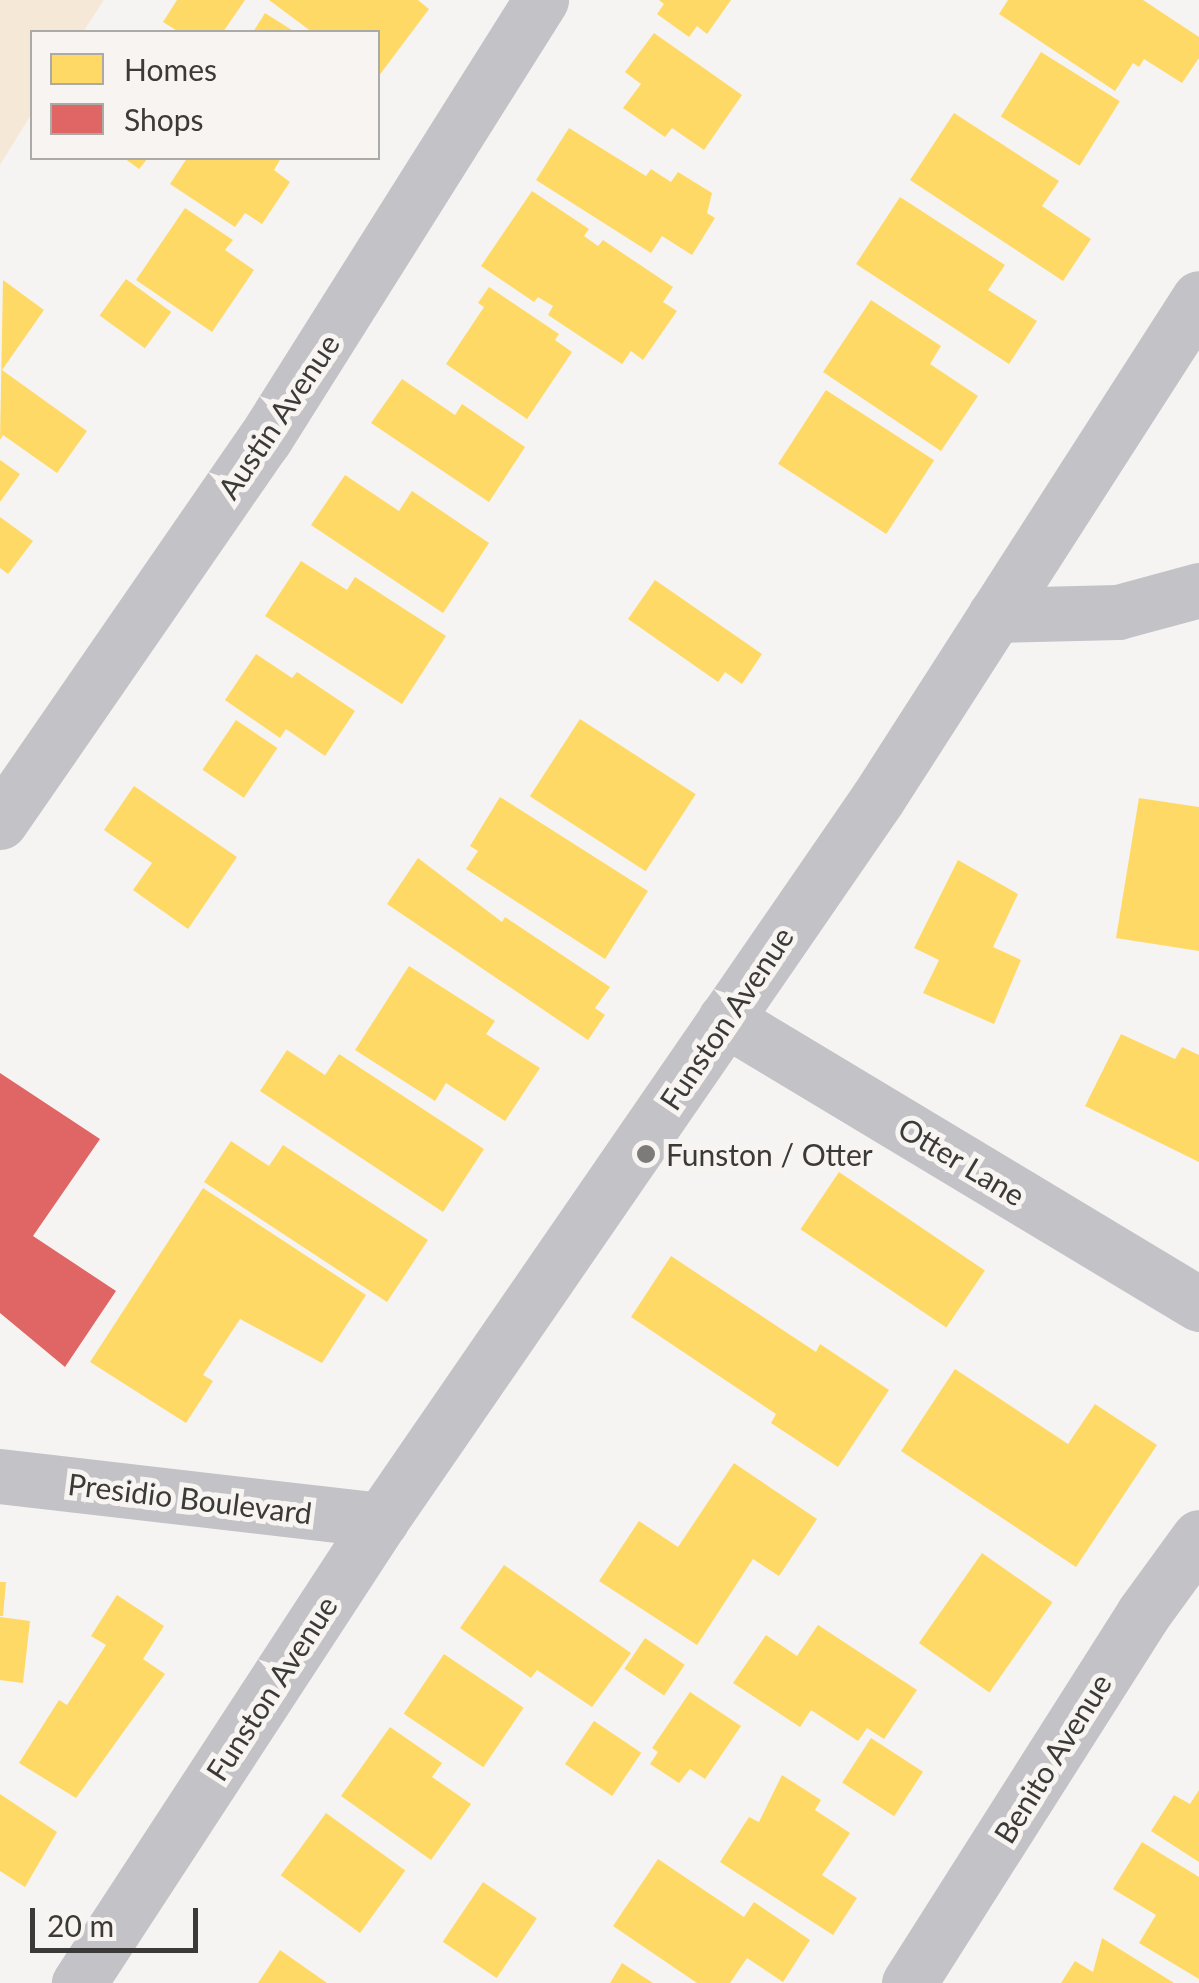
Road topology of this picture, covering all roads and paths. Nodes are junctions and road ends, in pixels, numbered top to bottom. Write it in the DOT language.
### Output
graph roads {
  1 [pos="541,0"];
  2 [pos="1199,298"];
  3 [pos="1199,590"];
  4 [pos="995,615"];
  5 [pos="0,822"];
  6 [pos="725,1019"];
  7 [pos="1199,1304"];
  8 [pos="0,1476"];
  9 [pos="381,1520"];
  10 [pos="1199,1537"];
  11 [pos="79,1983"];
  12 [pos="909,1983"];
  1 -- 5 [label="street, Austin Avenue"];
  2 -- 4 [label="street, Funston Avenue"];
  3 -- 4 [label="street"];
  4 -- 6 [label="street, Funston Avenue"];
  6 -- 7 [label="street, Otter Lane"];
  6 -- 9 [label="street, Funston Avenue"];
  8 -- 9 [label="street, Presidio Boulevard"];
  9 -- 11 [label="street, Funston Avenue"];
  10 -- 12 [label="street, Benito Avenue"];
}
